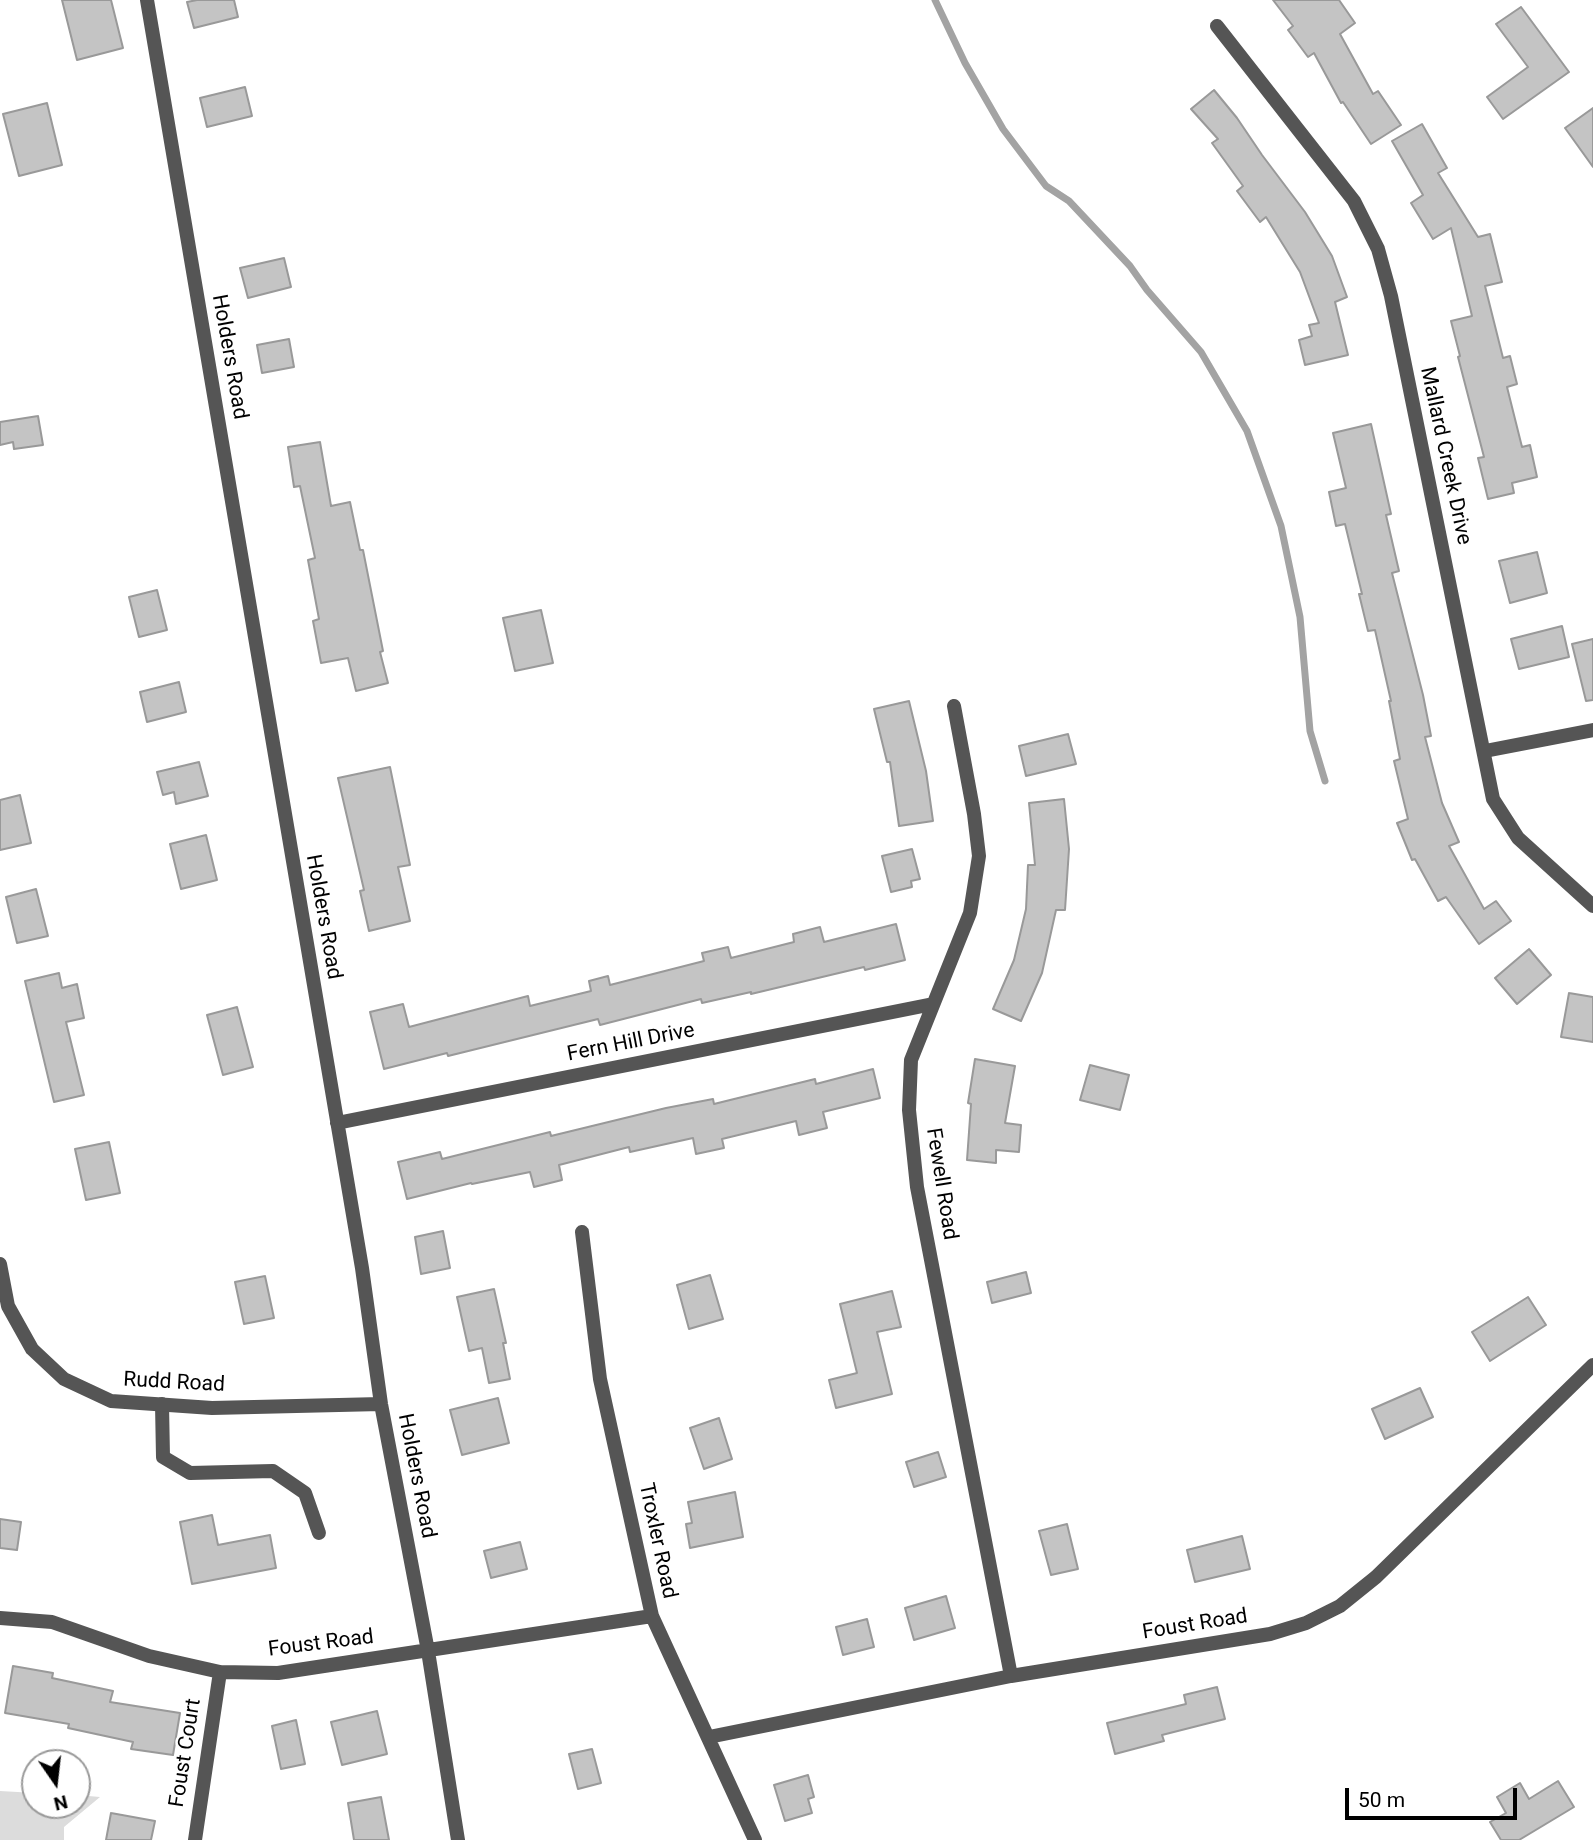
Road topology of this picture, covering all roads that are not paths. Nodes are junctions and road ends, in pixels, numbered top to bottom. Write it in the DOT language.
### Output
graph roads {
  1 [pos="147,0"];
  2 [pos="1217,26"];
  3 [pos="954,706"];
  4 [pos="1593,730"];
  5 [pos="1485,751"];
  6 [pos="1593,906"];
  7 [pos="933,1004"];
  8 [pos="337,1123"];
  9 [pos="582,1232"];
  10 [pos="0,1264"];
  11 [pos="1593,1365"];
  12 [pos="162,1404"];
  13 [pos="381,1404"];
  14 [pos="319,1533"];
  15 [pos="652,1616"];
  16 [pos="0,1618"];
  17 [pos="428,1651"];
  18 [pos="220,1672"];
  19 [pos="1011,1676"];
  20 [pos="709,1737"];
  21 [pos="194,1840"];
  22 [pos="458,1840"];
  23 [pos="755,1840"];
  1 -- 8 [label="street, Holders Road"];
  2 -- 5 [label="street, Mallard Creek Drive"];
  3 -- 7 [label="street, Fewell Road"];
  4 -- 5 [label="street"];
  5 -- 6 [label="street, Mallard Creek Drive"];
  7 -- 8 [label="street, Fern Hill Drive"];
  7 -- 19 [label="street, Fewell Road"];
  8 -- 13 [label="street, Holders Road"];
  9 -- 15 [label="street, Troxler Road"];
  10 -- 12 [label="street, Rudd Road"];
  11 -- 19 [label="street, Foust Road"];
  12 -- 13 [label="street, Rudd Road"];
  12 -- 14 [label="street"];
  13 -- 17 [label="street, Holders Road"];
  15 -- 17 [label="street, Foust Road"];
  15 -- 20 [label="street, Troxler Road"];
  16 -- 18 [label="street, Foust Road"];
  17 -- 18 [label="street, Foust Road"];
  17 -- 22 [label="street, Holders Road"];
  18 -- 21 [label="street, Foust Court"];
  19 -- 20 [label="street, Foust Road"];
  20 -- 23 [label="street, Troxler Road"];
}
